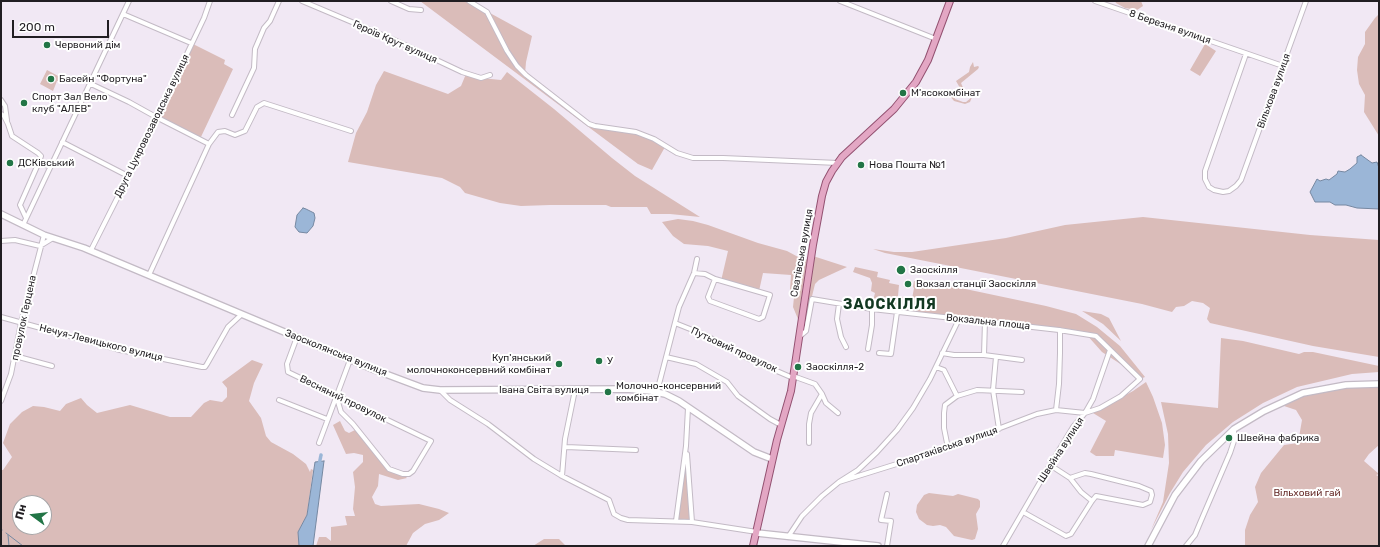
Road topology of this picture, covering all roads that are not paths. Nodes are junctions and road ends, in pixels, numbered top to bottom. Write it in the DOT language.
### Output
graph roads {
  1 [pos="129,1"];
  2 [pos="210,1"];
  3 [pos="279,1"];
  4 [pos="302,1"];
  5 [pos="391,1"];
  6 [pos="469,1"];
  7 [pos="840,1"];
  8 [pos="950,1"];
  9 [pos="1095,1"];
  10 [pos="1306,1"];
  11 [pos="421,10"];
  12 [pos="123,14"];
  13 [pos="936,39"];
  14 [pos="191,43"];
  15 [pos="1246,54"];
  16 [pos="1283,66"];
  17 [pos="490,75"];
  18 [pos="91,84"];
  19 [pos="1,100"];
  20 [pos="1,114"];
  21 [pos="232,115"];
  22 [pos="156,117"];
  23 [pos="8,124"];
  24 [pos="351,131"];
  25 [pos="62,142"];
  26 [pos="209,144"];
  27 [pos="39,162"];
  28 [pos="838,163"];
  29 [pos="50,167"];
  30 [pos="128,176"];
  31 [pos="1,214"];
  32 [pos="26,218"];
  33 [pos="23,225"];
  34 [pos="44,235"];
  35 [pos="53,238"];
  36 [pos="1,241"];
  37 [pos="40,246"];
  38 [pos="91,250"];
  39 [pos="696,259"];
  40 [pos="694,273"];
  41 [pos="149,275"];
  42 [pos="715,279"];
  43 [pos="839,304"];
  44 [pos="872,309"];
  45 [pos="897,312"];
  46 [pos="242,314"];
  47 [pos="1,317"];
  48 [pos="959,319"];
  49 [pos="985,321"];
  50 [pos="21,323"];
  51 [pos="675,323"];
  52 [pos="1060,330"];
  53 [pos="296,337"];
  54 [pos="799,337"];
  55 [pos="846,347"];
  56 [pos="868,349"];
  57 [pos="1110,350"];
  58 [pos="879,353"];
  59 [pos="942,353"];
  60 [pos="984,355"];
  61 [pos="15,356"];
  62 [pos="666,357"];
  63 [pos="996,357"];
  64 [pos="350,360"];
  65 [pos="1022,360"];
  66 [pos="52,366"];
  67 [pos="936,367"];
  68 [pos="793,377"];
  69 [pos="1379,384"];
  70 [pos="440,390"];
  71 [pos="575,390"];
  72 [pos="993,390"];
  73 [pos="657,392"];
  74 [pos="1022,392"];
  75 [pos="822,394"];
  76 [pos="336,396"];
  77 [pos="958,396"];
  78 [pos="278,400"];
  79 [pos="1,401"];
  80 [pos="688,408"];
  81 [pos="1056,410"];
  82 [pos="838,413"];
  83 [pos="1085,413"];
  84 [pos="327,419"];
  85 [pos="781,425"];
  86 [pos="999,429"];
  87 [pos="1234,429"];
  88 [pos="319,442"];
  89 [pos="809,443"];
  90 [pos="686,446"];
  91 [pos="566,447"];
  92 [pos="948,448"];
  93 [pos="636,450"];
  94 [pos="772,459"];
  95 [pos="1050,465"];
  96 [pos="562,476"];
  97 [pos="1070,478"];
  98 [pos="839,482"];
  99 [pos="887,494"];
  100 [pos="1092,501"];
  101 [pos="1022,512"];
  102 [pos="676,521"];
  103 [pos="692,522"];
  104 [pos="757,533"];
  105 [pos="788,537"];
  106 [pos="753,546"];
  107 [pos="878,546"];
  108 [pos="887,546"];
  109 [pos="1002,546"];
  110 [pos="1148,546"];
  111 [pos="1186,546"];
  1 -- 12 [label="street"];
  2 -- 14 [label="street, Друга Цукровозаводська вулиця"];
  3 -- 21 [label="street"];
  4 -- 17 [label="street, Героїв Крут вулиця"];
  5 -- 11 [label="street"];
  6 -- 28 [label="street"];
  7 -- 13 [label="street"];
  8 -- 13 [label="main road, Сватівська вулиця"];
  9 -- 15 [label="street, 8 Березня вулиця"];
  10 -- 16 [label="street, Вільхова вулиця"];
  12 -- 14 [label="street"];
  12 -- 18 [label="street"];
  13 -- 28 [label="main road, Сватівська вулиця"];
  14 -- 22 [label="street, Друга Цукровозаводська вулиця"];
  15 -- 16 [label="street, 8 Березня вулиця"];
  15 -- 16 [label="street, Вільхова вулиця"];
  18 -- 22 [label="street"];
  18 -- 25 [label="street"];
  19 -- 23 [label="street"];
  20 -- 23 [label="street"];
  22 -- 26 [label="street"];
  22 -- 30 [label="street, Друга Цукровозаводська вулиця"];
  23 -- 27 [label="street"];
  24 -- 26 [label="street"];
  25 -- 29 [label="street"];
  25 -- 30 [label="street"];
  26 -- 41 [label="street"];
  27 -- 29 [label="street"];
  27 -- 32 [label="street"];
  28 -- 54 [label="main road, Сватівська вулиця"];
  29 -- 32 [label="street"];
  30 -- 38 [label="street, Друга Цукровозаводська вулиця"];
  31 -- 33 [label="street, Заосколянська вулиця"];
  32 -- 33 [label="street"];
  33 -- 34 [label="street, Заосколянська вулиця"];
  34 -- 35 [label="street, Заосколянська вулиця"];
  34 -- 37 [label="street, провулок Герцена"];
  35 -- 37 [label="street"];
  35 -- 38 [label="street, Заосколянська вулиця"];
  36 -- 37 [label="street"];
  37 -- 50 [label="street, провулок Герцена"];
  38 -- 41 [label="street, Заосколянська вулиця"];
  39 -- 40 [label="street"];
  40 -- 42 [label="street"];
  40 -- 51 [label="street"];
  41 -- 46 [label="street, Заосколянська вулиця"];
  42 -- 42 [label="street"];
  43 -- 44 [label="street, Вокзальна площа"];
  43 -- 54 [label="street, Вокзальна площа"];
  43 -- 55 [label="street"];
  44 -- 45 [label="street, Вокзальна площа"];
  44 -- 56 [label="street"];
  45 -- 48 [label="street, Вокзальна площа"];
  45 -- 58 [label="street"];
  46 -- 50 [label="street, Нечуя-Левицького вулиця"];
  46 -- 53 [label="street, Заосколянська вулиця"];
  47 -- 50 [label="street, Нечуя-Левицького вулиця"];
  48 -- 49 [label="street, Вокзальна площа"];
  48 -- 59 [label="street"];
  49 -- 52 [label="street, Вокзальна площа"];
  49 -- 60 [label="street"];
  50 -- 61 [label="street, провулок Герцена"];
  51 -- 62 [label="street"];
  51 -- 68 [label="street, Путьовий провулок"];
  52 -- 57 [label="street, Вокзальна площа"];
  52 -- 81 [label="street"];
  53 -- 64 [label="street, Заосколянська вулиця"];
  53 -- 76 [label="street, Весняний провулок"];
  54 -- 68 [label="main road, Сватівська вулиця"];
  57 -- 83 [label="street, Швейна вулиця"];
  57 -- 83 [label="street, Вокзальна площа"];
  59 -- 60 [label="street"];
  59 -- 67 [label="street"];
  60 -- 63 [label="street"];
  61 -- 66 [label="street"];
  61 -- 79 [label="street, провулок Герцена"];
  62 -- 73 [label="street"];
  62 -- 85 [label="street"];
  63 -- 65 [label="street"];
  63 -- 72 [label="street"];
  64 -- 70 [label="street, Заосколянська вулиця"];
  64 -- 76 [label="street"];
  67 -- 77 [label="street"];
  67 -- 98 [label="street"];
  68 -- 75 [label="street, Путьовий провулок"];
  68 -- 85 [label="main road, Сватівська вулиця"];
  69 -- 87 [label="street"];
  70 -- 71 [label="street, Івана Світа вулиця"];
  70 -- 96 [label="street"];
  71 -- 73 [label="street, Івана Світа вулиця"];
  71 -- 91 [label="street"];
  72 -- 74 [label="street"];
  72 -- 77 [label="street"];
  72 -- 86 [label="street"];
  73 -- 80 [label="street, Івана Світа вулиця"];
  75 -- 82 [label="street, Путьовий провулок"];
  75 -- 89 [label="street"];
  76 -- 76 [label="street, Весняний провулок"];
  76 -- 84 [label="street"];
  77 -- 92 [label="street"];
  78 -- 84 [label="street"];
  80 -- 90 [label="street"];
  80 -- 94 [label="street, Івана Світа вулиця"];
  81 -- 83 [label="street, Спартаківська вулиця"];
  81 -- 86 [label="street, Спартаківська вулиця"];
  83 -- 95 [label="street, Швейна вулиця"];
  84 -- 88 [label="street"];
  85 -- 94 [label="main road, Сватівська вулиця"];
  86 -- 92 [label="street, Спартаківська вулиця"];
  87 -- 110 [label="street"];
  87 -- 111 [label="street"];
  90 -- 102 [label="street"];
  90 -- 103 [label="street"];
  91 -- 93 [label="street"];
  91 -- 96 [label="street"];
  92 -- 98 [label="street, Спартаківська вулиця"];
  94 -- 104 [label="main road, Сватівська вулиця"];
  95 -- 97 [label="street"];
  95 -- 101 [label="street, Швейна вулиця"];
  96 -- 102 [label="street"];
  97 -- 100 [label="street"];
  97 -- 100 [label="street"];
  98 -- 105 [label="street"];
  99 -- 108 [label="street"];
  100 -- 101 [label="street"];
  101 -- 109 [label="street, Швейна вулиця"];
  102 -- 103 [label="street"];
  103 -- 104 [label="street"];
  104 -- 105 [label="street"];
  104 -- 106 [label="main road, Сватівська вулиця"];
  105 -- 107 [label="street"];
}
